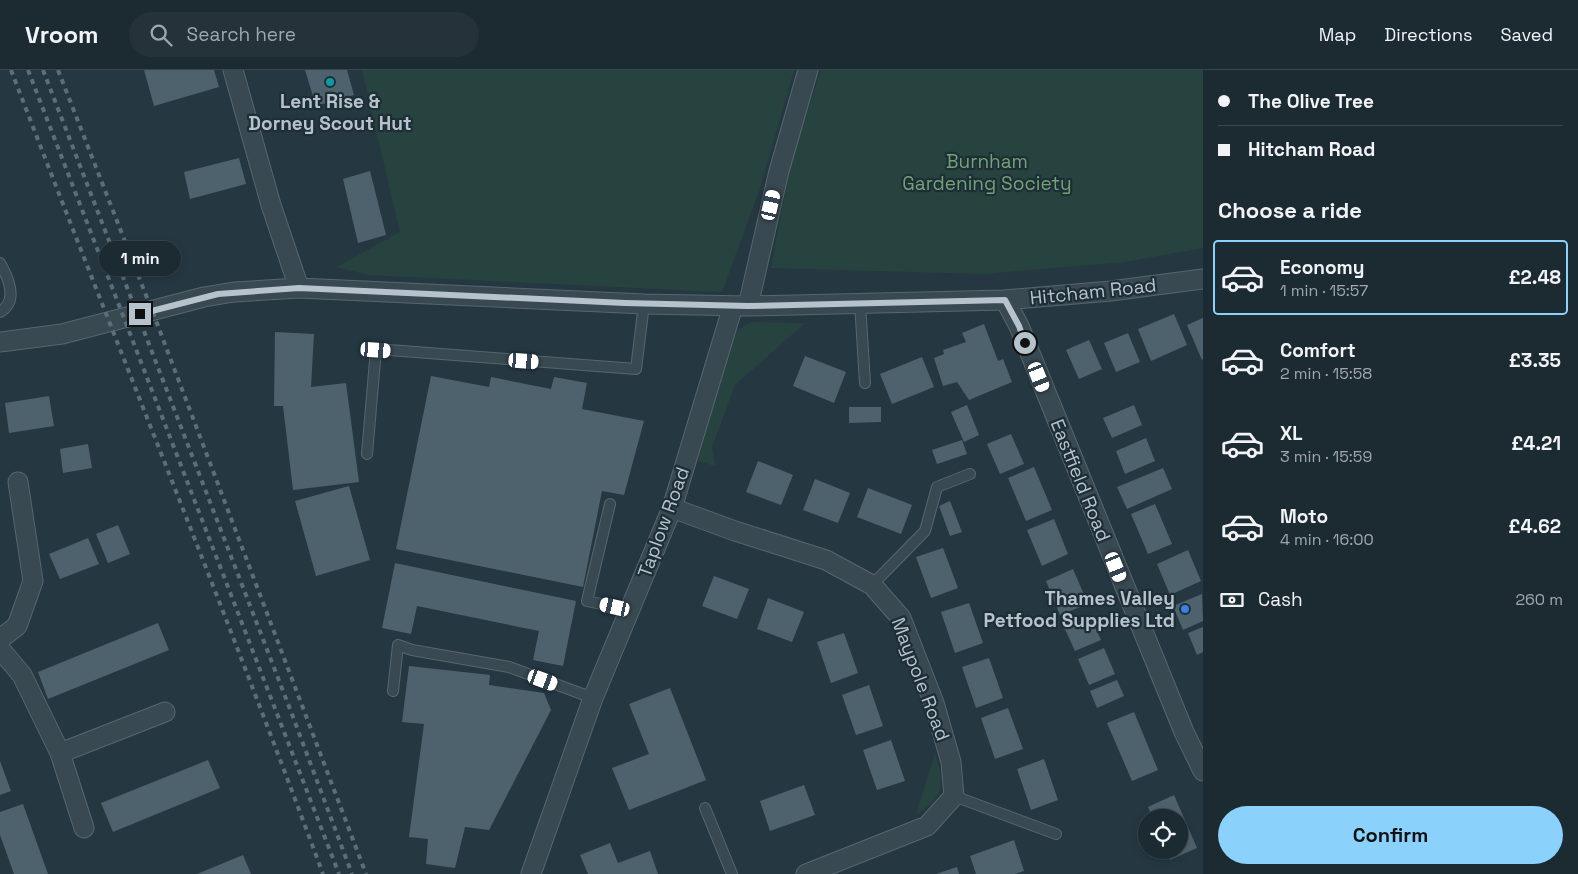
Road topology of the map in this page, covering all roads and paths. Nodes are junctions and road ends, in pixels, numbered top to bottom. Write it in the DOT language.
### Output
graph roads {
  1 [pos="233,70"];
  2 [pos="808,70"];
  3 [pos="0,262"];
  4 [pos="1203,279"];
  5 [pos="299,288"];
  6 [pos="1005,300"];
  7 [pos="860,303"];
  8 [pos="644,304"];
  9 [pos="741,306"];
  10 [pos="0,312"];
  11 [pos="0,342"];
  12 [pos="865,383"];
  13 [pos="367,454"];
  14 [pos="970,474"];
  15 [pos="18,482"];
  16 [pos="610,504"];
  17 [pos="672,508"];
  18 [pos="872,585"];
  19 [pos="630,610"];
  20 [pos="0,639"];
  21 [pos="0,649"];
  22 [pos="393,691"];
  23 [pos="593,698"];
  24 [pos="165,712"];
  25 [pos="60,754"];
  26 [pos="1203,771"];
  27 [pos="954,796"];
  28 [pos="705,808"];
  29 [pos="84,828"];
  30 [pos="1056,834"];
  31 [pos="531,874"];
  32 [pos="732,874"];
  33 [pos="806,874"];
  1 -- 5 [label="street"];
  2 -- 9 [label="street, Taplow Road"];
  3 -- 10 [label="lane"];
  4 -- 6 [label="street, Hitcham Road"];
  5 -- 8 [label="street, Hitcham Road"];
  5 -- 11 [label="street, Hitcham Road"];
  6 -- 7 [label="street, Hitcham Road"];
  6 -- 26 [label="street, Eastfield Road"];
  7 -- 9 [label="street, Hitcham Road"];
  7 -- 12 [label="lane"];
  8 -- 9 [label="street, Hitcham Road"];
  8 -- 13 [label="lane"];
  9 -- 17 [label="street, Taplow Road"];
  14 -- 18 [label="lane"];
  15 -- 20 [label="street"];
  16 -- 19 [label="lane"];
  17 -- 18 [label="street, Maypole Road"];
  17 -- 19 [label="street, Taplow Road"];
  18 -- 27 [label="street, Maypole Road"];
  19 -- 23 [label="street, Taplow Road"];
  21 -- 25 [label="street"];
  22 -- 23 [label="lane"];
  23 -- 31 [label="street, Taplow Road"];
  24 -- 25 [label="street"];
  25 -- 29 [label="street"];
  27 -- 30 [label="lane"];
  27 -- 33 [label="street"];
  28 -- 32 [label="lane"];
}
